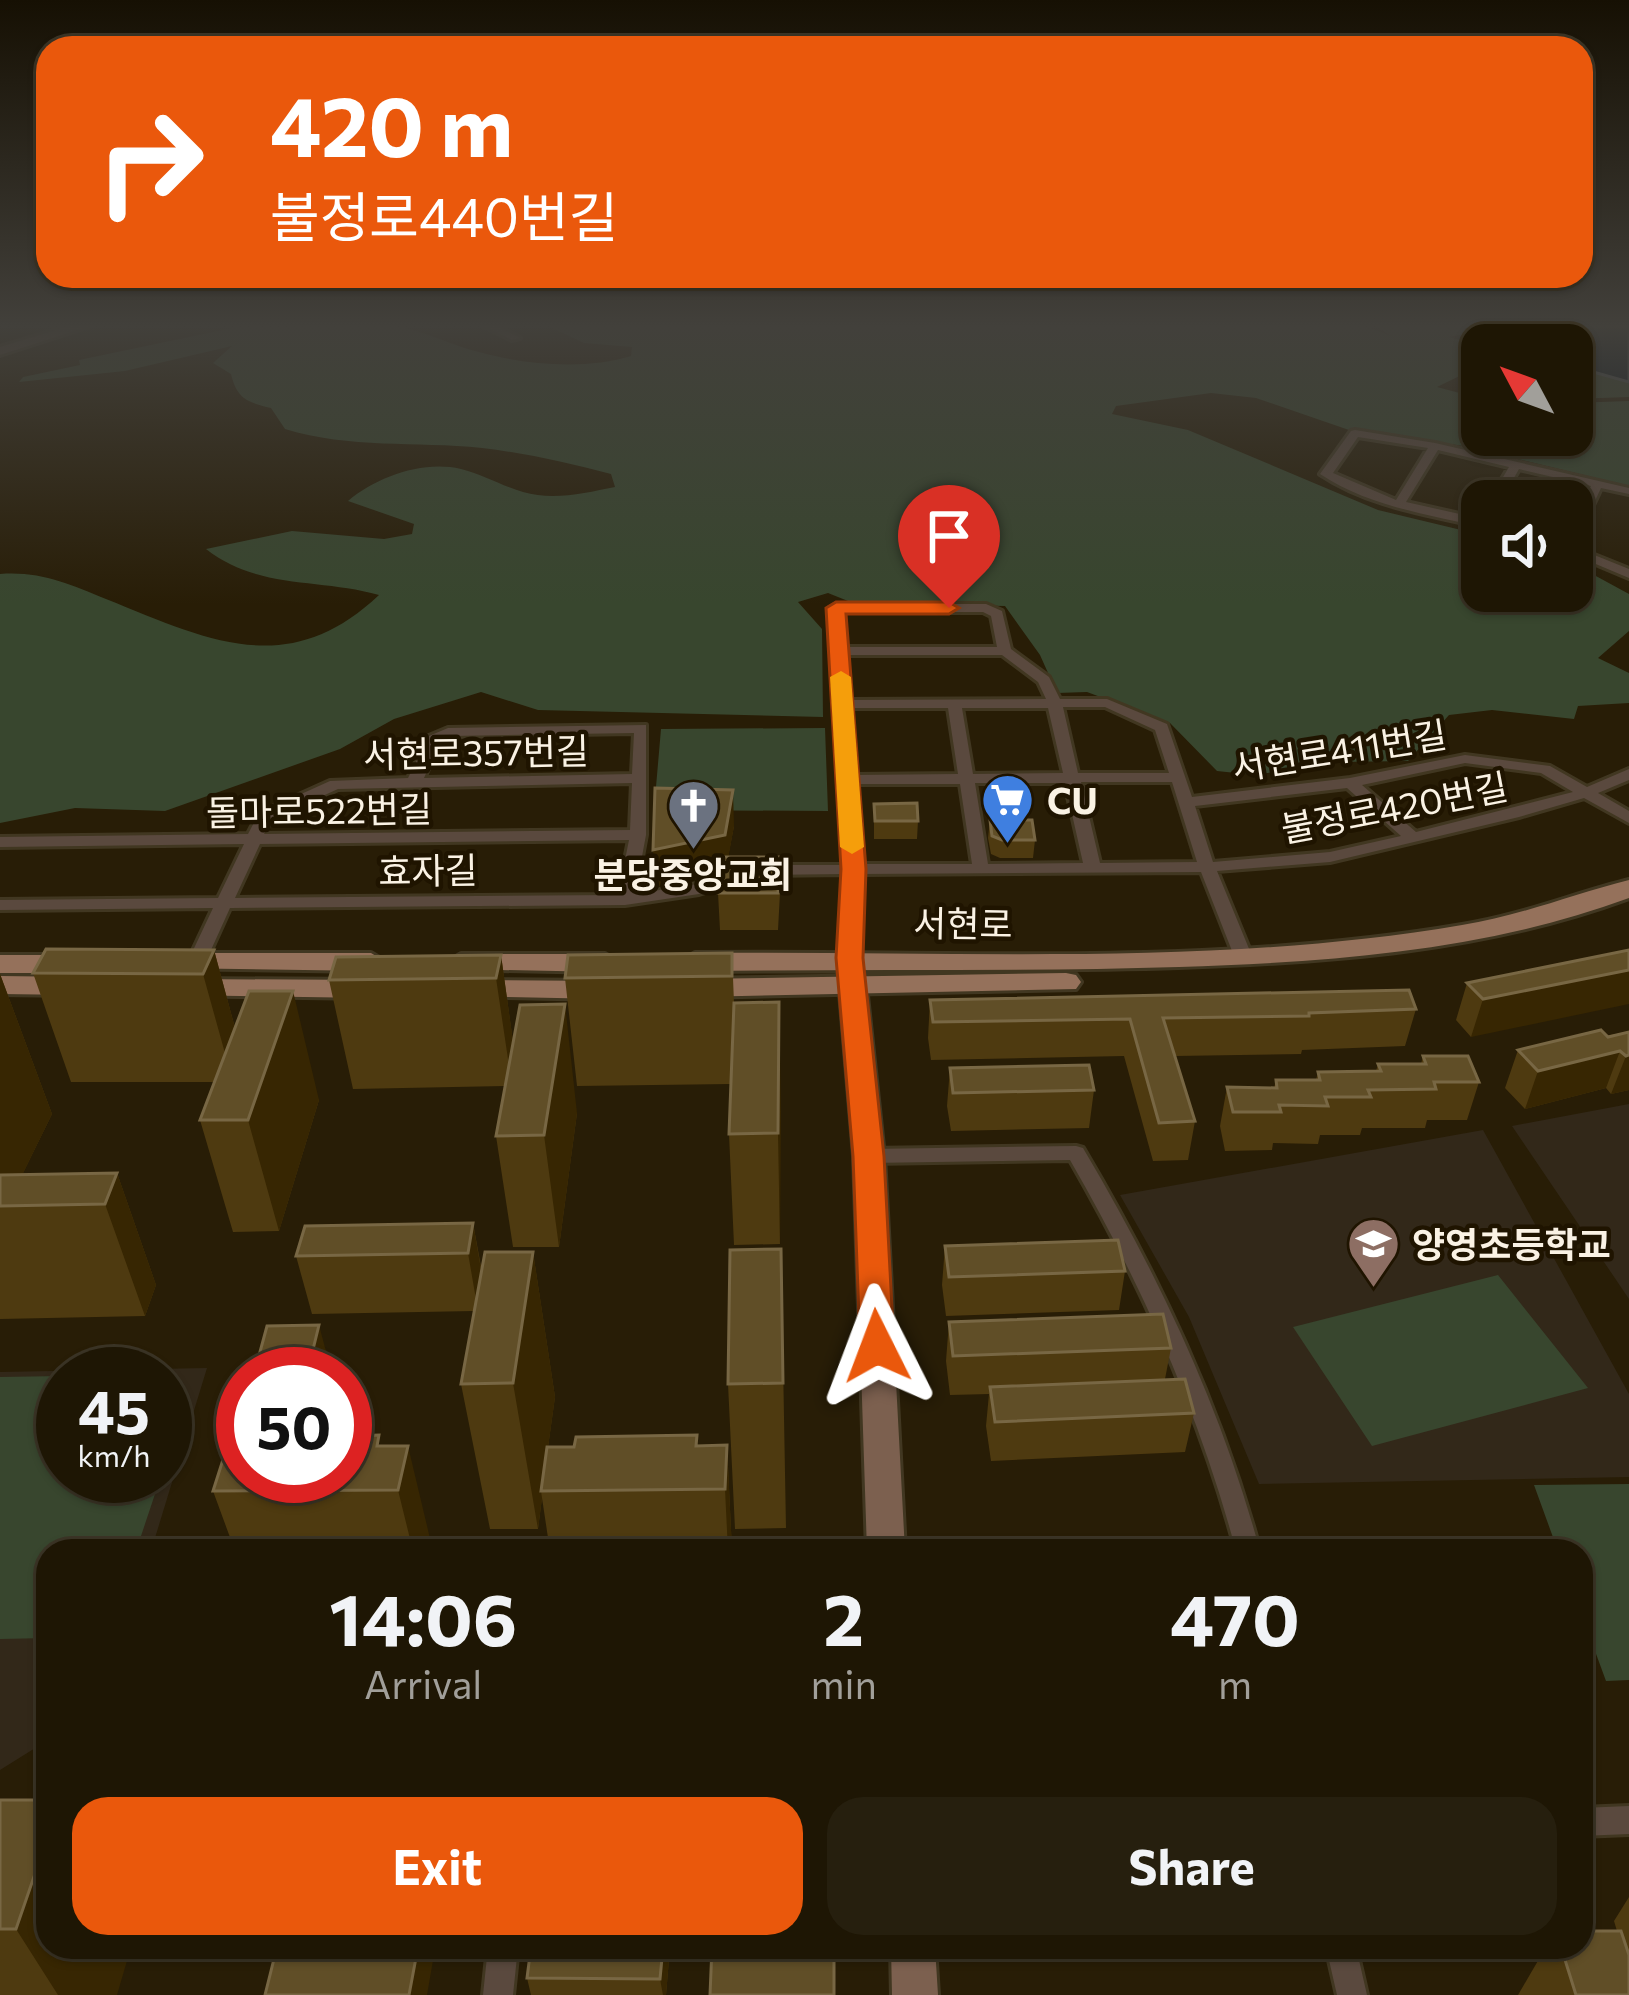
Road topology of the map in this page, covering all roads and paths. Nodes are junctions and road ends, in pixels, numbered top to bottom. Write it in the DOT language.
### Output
graph roads {
  1 [pos="1435,446"];
  2 [pos="1515,466"];
  3 [pos="1507,480"];
  4 [pos="1596,486"];
  5 [pos="1629,491"];
  6 [pos="1593,492"];
  7 [pos="1398,505"];
  8 [pos="1461,518"];
  9 [pos="1593,559"];
  10 [pos="1628,573"];
  11 [pos="839,651"];
  12 [pos="1005,652"];
  13 [pos="1054,701"];
  14 [pos="954,703"];
  15 [pos="842,704"];
  16 [pos="1629,774"];
  17 [pos="640,778"];
  18 [pos="1070,778"];
  19 [pos="1179,778"];
  20 [pos="968,779"];
  21 [pos="846,780"];
  22 [pos="414,782"];
  23 [pos="1350,784"];
  24 [pos="1586,793"];
  25 [pos="1188,802"];
  26 [pos="1629,818"];
  27 [pos="638,835"];
  28 [pos="1413,838"];
  29 [pos="254,841"];
  30 [pos="0,842"];
  31 [pos="1092,865"];
  32 [pos="1207,867"];
  33 [pos="981,868"];
  34 [pos="854,869"];
  35 [pos="1629,888"];
  36 [pos="625,900"];
  37 [pos="227,904"];
  38 [pos="0,905"];
  39 [pos="1629,907"];
  40 [pos="1243,956"];
  41 [pos="196,961"];
  42 [pos="0,964"];
  43 [pos="852,972"];
  44 [pos="419,976"];
  45 [pos="0,985"];
  46 [pos="624,989"];
  47 [pos="868,1156"];
  48 [pos="885,1539"];
  49 [pos="1245,1539"];
  50 [pos="1629,1820"];
  51 [pos="1593,1822"];
  52 [pos="502,1959"];
  53 [pos="914,1959"];
  54 [pos="1344,1959"];
  55 [pos="498,1995"];
  56 [pos="915,1995"];
  57 [pos="1352,1995"];
  1 -- 2 [label="street"];
  1 -- 7 [label="street"];
  1 -- 7 [label="street"];
  2 -- 3 [label="street"];
  2 -- 4 [label="street"];
  4 -- 5 [label="street"];
  4 -- 6 [label="street"];
  7 -- 8 [label="street"];
  9 -- 10 [label="street"];
  11 -- 12 [label="street"];
  11 -- 12 [label="street"];
  11 -- 15 [label="street"];
  12 -- 13 [label="street"];
  13 -- 14 [label="street"];
  13 -- 18 [label="street"];
  13 -- 19 [label="street"];
  14 -- 15 [label="street"];
  14 -- 20 [label="street"];
  15 -- 21 [label="street"];
  16 -- 24 [label="street, 불정로420번길"];
  17 -- 22 [label="street, 서현로357번길"];
  17 -- 22 [label="street"];
  17 -- 27 [label="street"];
  18 -- 19 [label="street"];
  18 -- 20 [label="street"];
  18 -- 31 [label="street"];
  19 -- 25 [label="street"];
  20 -- 21 [label="street"];
  20 -- 33 [label="street"];
  21 -- 34 [label="street"];
  22 -- 29 [label="street, 서현로357번길"];
  23 -- 24 [label="street, 서현로411번길"];
  23 -- 25 [label="street, 서현로411번길"];
  23 -- 28 [label="street"];
  24 -- 26 [label="street, 서현로411번길"];
  24 -- 28 [label="street, 불정로420번길"];
  25 -- 32 [label="street"];
  27 -- 29 [label="street, 돌마로522번길"];
  27 -- 36 [label="street"];
  28 -- 32 [label="street, 불정로420번길"];
  29 -- 30 [label="street, 돌마로522번길"];
  29 -- 37 [label="street, 서현로357번길"];
  31 -- 32 [label="street, 불정로420번길"];
  31 -- 33 [label="street, 불정로420번길"];
  32 -- 40 [label="street"];
  33 -- 34 [label="street, 불정로420번길"];
  34 -- 36 [label="street, 효자길"];
  34 -- 43 [label="street"];
  35 -- 40 [label="main road, 서현로"];
  36 -- 37 [label="street, 효자길"];
  37 -- 38 [label="street, 효자길"];
  37 -- 41 [label="street, 서현로357번길"];
  39 -- 43 [label="main road, 서현로"];
  40 -- 43 [label="main road, 서현로"];
  41 -- 44 [label="main road, 서현로"];
  41 -- 44 [label="main road, 서현로"];
  42 -- 45 [label="main road"];
  43 -- 44 [label="main road, 서현로"];
  43 -- 47 [label="main road"];
  44 -- 46 [label="main road, 서현로"];
  47 -- 48 [label="main road"];
  47 -- 49 [label="street"];
  50 -- 51 [label="street"];
  52 -- 55 [label="street"];
  53 -- 56 [label="main road"];
  54 -- 57 [label="street"];
}
